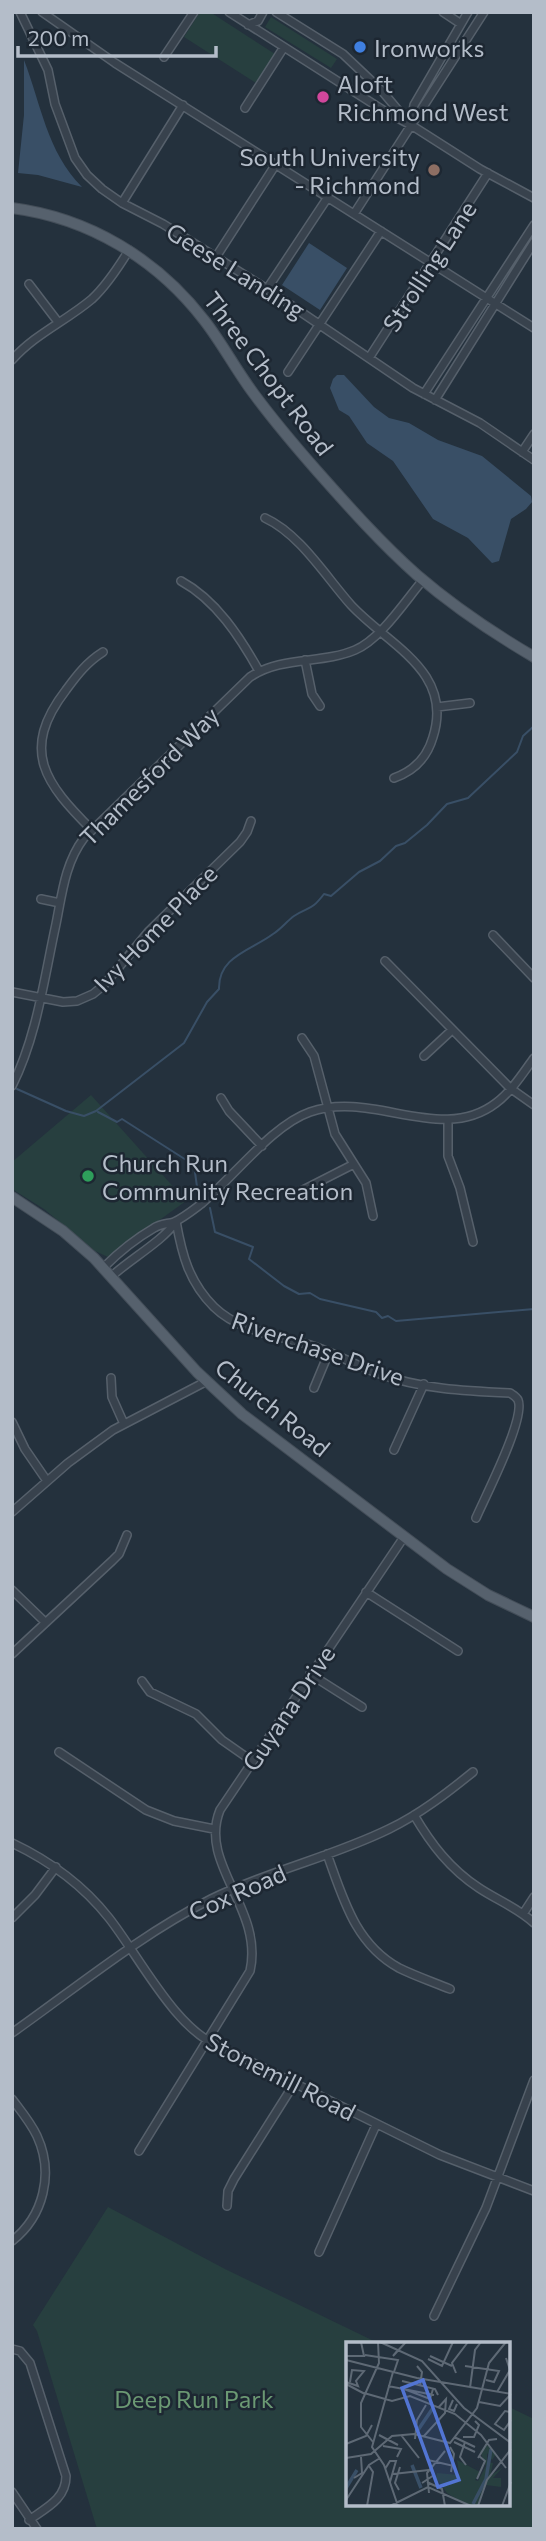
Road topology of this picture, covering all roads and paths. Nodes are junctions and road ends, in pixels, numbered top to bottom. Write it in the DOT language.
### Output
graph roads {
  1 [pos="20,12"];
  2 [pos="41,12"];
  3 [pos="194,12"];
  4 [pos="229,12"];
  5 [pos="263,12"];
  6 [pos="276,12"];
  7 [pos="443,12"];
  8 [pos="468,12"];
  9 [pos="484,12"];
  10 [pos="243,19"];
  11 [pos="461,24"];
  12 [pos="284,47"];
  13 [pos="164,57"];
  14 [pos="183,105"];
  15 [pos="245,108"];
  16 [pos="411,125"];
  17 [pos="276,164"];
  18 [pos="488,173"];
  19 [pos="328,197"];
  20 [pos="534,198"];
  21 [pos="122,203"];
  22 [pos="12,208"];
  23 [pos="354,214"];
  24 [pos="534,225"];
  25 [pos="381,231"];
  26 [pos="534,242"];
  27 [pos="129,250"];
  28 [pos="216,257"];
  29 [pos="432,263"];
  30 [pos="29,284"];
  31 [pos="267,289"];
  32 [pos="487,298"];
  33 [pos="496,303"];
  34 [pos="58,322"];
  35 [pos="320,323"];
  36 [pos="534,328"];
  37 [pos="369,358"];
  38 [pos="12,360"];
  39 [pos="288,372"];
  40 [pos="424,394"];
  41 [pos="435,400"];
  42 [pos="534,434"];
  43 [pos="522,452"];
  44 [pos="534,460"];
  45 [pos="265,517"];
  46 [pos="423,580"];
  47 [pos="181,581"];
  48 [pos="379,631"];
  49 [pos="103,652"];
  50 [pos="534,657"];
  51 [pos="305,660"];
  52 [pos="259,671"];
  53 [pos="470,703"];
  54 [pos="320,706"];
  55 [pos="436,707"];
  56 [pos="394,778"];
  57 [pos="251,821"];
  58 [pos="92,830"];
  59 [pos="41,899"];
  60 [pos="60,904"];
  61 [pos="493,935"];
  62 [pos="385,961"];
  63 [pos="534,978"];
  64 [pos="12,992"];
  65 [pos="40,998"];
  66 [pos="452,1030"];
  67 [pos="302,1038"];
  68 [pos="424,1056"];
  69 [pos="534,1058"];
  70 [pos="12,1086"];
  71 [pos="510,1088"];
  72 [pos="221,1098"];
  73 [pos="534,1105"];
  74 [pos="327,1107"];
  75 [pos="448,1120"];
  76 [pos="262,1146"];
  77 [pos="354,1164"];
  78 [pos="301,1191"];
  79 [pos="12,1197"];
  80 [pos="373,1216"];
  81 [pos="176,1221"];
  82 [pos="473,1242"];
  83 [pos="104,1267"];
  84 [pos="112,1276"];
  85 [pos="329,1352"];
  86 [pos="111,1378"];
  87 [pos="206,1381"];
  88 [pos="424,1384"];
  89 [pos="314,1388"];
  90 [pos="12,1422"];
  91 [pos="124,1424"];
  92 [pos="394,1450"];
  93 [pos="47,1481"];
  94 [pos="12,1512"];
  95 [pos="476,1518"];
  96 [pos="127,1535"];
  97 [pos="404,1537"];
  98 [pos="12,1590"];
  99 [pos="366,1592"];
  100 [pos="534,1617"];
  101 [pos="45,1622"];
  102 [pos="458,1651"];
  103 [pos="12,1654"];
  104 [pos="310,1674"];
  105 [pos="142,1681"];
  106 [pos="362,1707"];
  107 [pos="59,1752"];
  108 [pos="252,1761"];
  109 [pos="473,1772"];
  110 [pos="414,1815"];
  111 [pos="214,1829"];
  112 [pos="12,1843"];
  113 [pos="327,1854"];
  114 [pos="56,1867"];
  115 [pos="233,1889"];
  116 [pos="534,1897"];
  117 [pos="523,1914"];
  118 [pos="12,1918"];
  119 [pos="534,1923"];
  120 [pos="131,1949"];
  121 [pos="450,1989"];
  122 [pos="12,2033"];
  123 [pos="208,2042"];
  124 [pos="534,2080"];
  125 [pos="294,2084"];
  126 [pos="12,2099"];
  127 [pos="376,2125"];
  128 [pos="139,2151"];
  129 [pos="498,2177"];
  130 [pos="534,2191"];
  131 [pos="227,2206"];
  132 [pos="12,2241"];
  133 [pos="320,2252"];
  134 [pos="433,2316"];
  135 [pos="12,2349"];
  136 [pos="12,2492"];
  137 [pos="29,2519"];
  138 [pos="37,2529"];
  1 -- 21 [label="street, Geese Landing"];
  2 -- 14 [label="street"];
  3 -- 13 [label="street"];
  4 -- 10 [label="street"];
  5 -- 10 [label="street"];
  6 -- 16 [label="street"];
  7 -- 11 [label="street"];
  8 -- 11 [label="street"];
  9 -- 16 [label="street"];
  10 -- 12 [label="street"];
  11 -- 16 [label="street"];
  12 -- 15 [label="street"];
  12 -- 16 [label="street"];
  14 -- 17 [label="street"];
  14 -- 21 [label="street"];
  16 -- 18 [label="street"];
  16 -- 23 [label="street"];
  17 -- 19 [label="street"];
  17 -- 28 [label="street"];
  18 -- 20 [label="street"];
  18 -- 29 [label="street, Strolling Lane"];
  19 -- 23 [label="street"];
  19 -- 31 [label="street"];
  21 -- 28 [label="street, Geese Landing"];
  22 -- 27 [label="main road, Three Chopt Road"];
  23 -- 25 [label="street"];
  24 -- 32 [label="street"];
  25 -- 29 [label="street"];
  25 -- 35 [label="street"];
  26 -- 33 [label="street"];
  27 -- 34 [label="street"];
  27 -- 46 [label="main road, Three Chopt Road"];
  28 -- 31 [label="street, Geese Landing"];
  29 -- 32 [label="street"];
  29 -- 37 [label="street, Strolling Lane"];
  30 -- 34 [label="street"];
  31 -- 35 [label="street, Geese Landing"];
  32 -- 33 [label="street"];
  32 -- 40 [label="street"];
  33 -- 36 [label="street"];
  33 -- 41 [label="street"];
  34 -- 38 [label="street"];
  35 -- 37 [label="street, Geese Landing"];
  35 -- 39 [label="street"];
  37 -- 40 [label="street, Geese Landing"];
  40 -- 41 [label="street, Geese Landing"];
  41 -- 43 [label="street, Geese Landing"];
  42 -- 43 [label="street"];
  43 -- 44 [label="street, Geese Landing"];
  45 -- 48 [label="street"];
  46 -- 48 [label="street, Thamesford Way"];
  46 -- 50 [label="main road, Three Chopt Road"];
  47 -- 52 [label="street"];
  48 -- 51 [label="street, Thamesford Way"];
  48 -- 55 [label="street"];
  49 -- 58 [label="street"];
  51 -- 52 [label="street, Thamesford Way"];
  51 -- 54 [label="street"];
  52 -- 58 [label="street, Thamesford Way"];
  53 -- 55 [label="street"];
  55 -- 56 [label="street"];
  57 -- 65 [label="street, Ivy Home Place"];
  58 -- 60 [label="street, Thamesford Way"];
  59 -- 60 [label="street"];
  60 -- 65 [label="street, Thamesford Way"];
  61 -- 63 [label="street"];
  62 -- 66 [label="street"];
  64 -- 65 [label="street, Ivy Home Place"];
  65 -- 70 [label="street, Thamesford Way"];
  66 -- 68 [label="street"];
  66 -- 71 [label="street"];
  67 -- 74 [label="street"];
  69 -- 71 [label="street"];
  71 -- 73 [label="street"];
  71 -- 75 [label="street"];
  72 -- 76 [label="street"];
  74 -- 75 [label="street"];
  74 -- 76 [label="street"];
  74 -- 77 [label="street"];
  75 -- 82 [label="street"];
  76 -- 81 [label="street"];
  77 -- 78 [label="street"];
  77 -- 80 [label="street"];
  79 -- 83 [label="main road, Church Road"];
  81 -- 83 [label="street"];
  81 -- 84 [label="street"];
  81 -- 85 [label="street, Riverchase Drive"];
  83 -- 84 [label="main road, Church Road"];
  84 -- 87 [label="main road, Church Road"];
  85 -- 88 [label="street, Riverchase Drive"];
  85 -- 89 [label="street"];
  86 -- 91 [label="street"];
  87 -- 91 [label="street"];
  87 -- 97 [label="main road, Church Road"];
  88 -- 92 [label="street"];
  88 -- 95 [label="street, Riverchase Drive"];
  90 -- 93 [label="street"];
  91 -- 93 [label="street"];
  93 -- 94 [label="street"];
  96 -- 101 [label="street"];
  97 -- 99 [label="street, Guyana Drive"];
  97 -- 100 [label="main road, Church Road"];
  98 -- 101 [label="street"];
  99 -- 102 [label="street"];
  99 -- 104 [label="street, Guyana Drive"];
  101 -- 103 [label="street"];
  104 -- 106 [label="street"];
  104 -- 108 [label="street, Guyana Drive"];
  105 -- 108 [label="street"];
  107 -- 111 [label="street"];
  108 -- 111 [label="street, Guyana Drive"];
  109 -- 110 [label="street, Cox Road"];
  110 -- 113 [label="street, Cox Road"];
  110 -- 117 [label="street"];
  111 -- 115 [label="street"];
  112 -- 114 [label="street, Stonemill Road"];
  113 -- 115 [label="street, Cox Road"];
  113 -- 121 [label="street"];
  114 -- 118 [label="street"];
  114 -- 120 [label="street, Stonemill Road"];
  115 -- 120 [label="street, Cox Road"];
  115 -- 123 [label="street"];
  116 -- 117 [label="street"];
  117 -- 119 [label="street"];
  120 -- 122 [label="street, Cox Road"];
  120 -- 123 [label="street, Stonemill Road"];
  123 -- 125 [label="street, Stonemill Road"];
  123 -- 128 [label="street"];
  124 -- 129 [label="street"];
  125 -- 127 [label="street, Stonemill Road"];
  125 -- 131 [label="street"];
  126 -- 132 [label="street"];
  127 -- 129 [label="street, Stonemill Road"];
  127 -- 133 [label="street"];
  129 -- 130 [label="street, Stonemill Road"];
  129 -- 134 [label="street"];
  135 -- 137 [label="street"];
  136 -- 137 [label="street"];
  137 -- 138 [label="street"];
}
